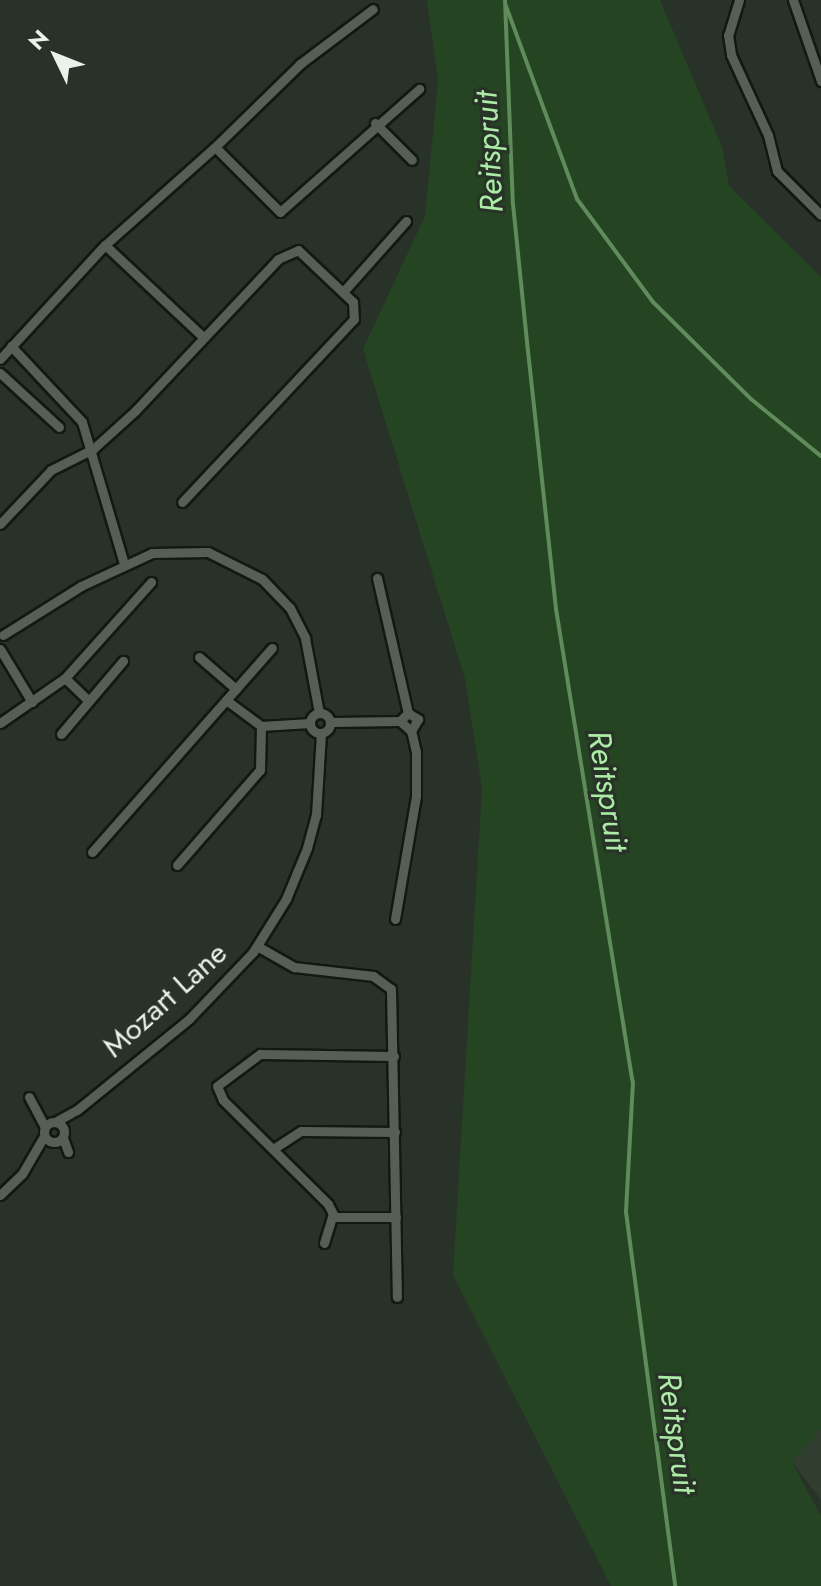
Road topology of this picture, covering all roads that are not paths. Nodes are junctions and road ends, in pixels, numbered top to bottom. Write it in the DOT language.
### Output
graph roads {
  1 [pos="739,0"];
  2 [pos="793,0"];
  3 [pos="373,9"];
  4 [pos="821,81"];
  5 [pos="419,89"];
  6 [pos="375,123"];
  7 [pos="215,147"];
  8 [pos="412,160"];
  9 [pos="821,215"];
  10 [pos="406,221"];
  11 [pos="105,245"];
  12 [pos="343,292"];
  13 [pos="202,336"];
  14 [pos="11,346"];
  15 [pos="0,359"];
  16 [pos="0,373"];
  17 [pos="59,427"];
  18 [pos="93,449"];
  19 [pos="182,502"];
  20 [pos="0,524"];
  21 [pos="124,564"];
  22 [pos="377,578"];
  23 [pos="151,582"];
  24 [pos="1,634"];
  25 [pos="0,648"];
  26 [pos="272,648"];
  27 [pos="199,657"];
  28 [pos="123,661"];
  29 [pos="65,678"];
  30 [pos="236,689"];
  31 [pos="88,700"];
  32 [pos="226,700"];
  33 [pos="32,702"];
  34 [pos="319,713"];
  35 [pos="408,713"];
  36 [pos="400,721"];
  37 [pos="331,722"];
  38 [pos="0,723"];
  39 [pos="310,723"];
  40 [pos="261,726"];
  41 [pos="411,731"];
  42 [pos="321,733"];
  43 [pos="61,734"];
  44 [pos="92,852"];
  45 [pos="177,865"];
  46 [pos="395,919"];
  47 [pos="257,946"];
  48 [pos="394,1056"];
  49 [pos="29,1097"];
  50 [pos="77,1110"];
  51 [pos="395,1132"];
  52 [pos="53,1133"];
  53 [pos="273,1149"];
  54 [pos="68,1151"];
  55 [pos="0,1195"];
  56 [pos="332,1217"];
  57 [pos="396,1217"];
  58 [pos="324,1243"];
  59 [pos="397,1297"];
  1 -- 9 [label="street"];
  2 -- 4 [label="street"];
  3 -- 7 [label="street"];
  5 -- 6 [label="street"];
  6 -- 7 [label="street"];
  6 -- 8 [label="street"];
  7 -- 11 [label="street"];
  10 -- 12 [label="street"];
  11 -- 13 [label="street"];
  11 -- 14 [label="street"];
  12 -- 13 [label="street"];
  12 -- 19 [label="street"];
  13 -- 18 [label="street"];
  14 -- 15 [label="street"];
  14 -- 18 [label="street"];
  16 -- 17 [label="street"];
  18 -- 20 [label="street"];
  18 -- 21 [label="street"];
  21 -- 24 [label="street"];
  21 -- 34 [label="street"];
  22 -- 35 [label="street"];
  23 -- 29 [label="street"];
  24 -- 25 [label="street"];
  25 -- 33 [label="street"];
  26 -- 30 [label="street"];
  27 -- 30 [label="street"];
  28 -- 31 [label="street"];
  29 -- 31 [label="street"];
  29 -- 33 [label="street"];
  30 -- 32 [label="street"];
  31 -- 43 [label="street"];
  32 -- 40 [label="street"];
  32 -- 44 [label="street"];
  33 -- 38 [label="street"];
  34 -- 37 [label="street"];
  34 -- 39 [label="street"];
  35 -- 36 [label="street"];
  35 -- 41 [label="street"];
  36 -- 37 [label="street"];
  36 -- 41 [label="street"];
  37 -- 42 [label="street"];
  39 -- 40 [label="street"];
  39 -- 42 [label="street"];
  40 -- 45 [label="street"];
  41 -- 46 [label="street"];
  42 -- 47 [label="street, Mozart Lane"];
  47 -- 48 [label="street"];
  47 -- 50 [label="street, Mozart Lane"];
  48 -- 51 [label="street"];
  48 -- 53 [label="street"];
  49 -- 52 [label="street"];
  50 -- 52 [label="street"];
  50 -- 52 [label="street"];
  51 -- 53 [label="street"];
  51 -- 57 [label="street"];
  52 -- 54 [label="street"];
  52 -- 55 [label="street"];
  53 -- 56 [label="street"];
  56 -- 57 [label="street"];
  56 -- 58 [label="street"];
  57 -- 59 [label="street"];
}
